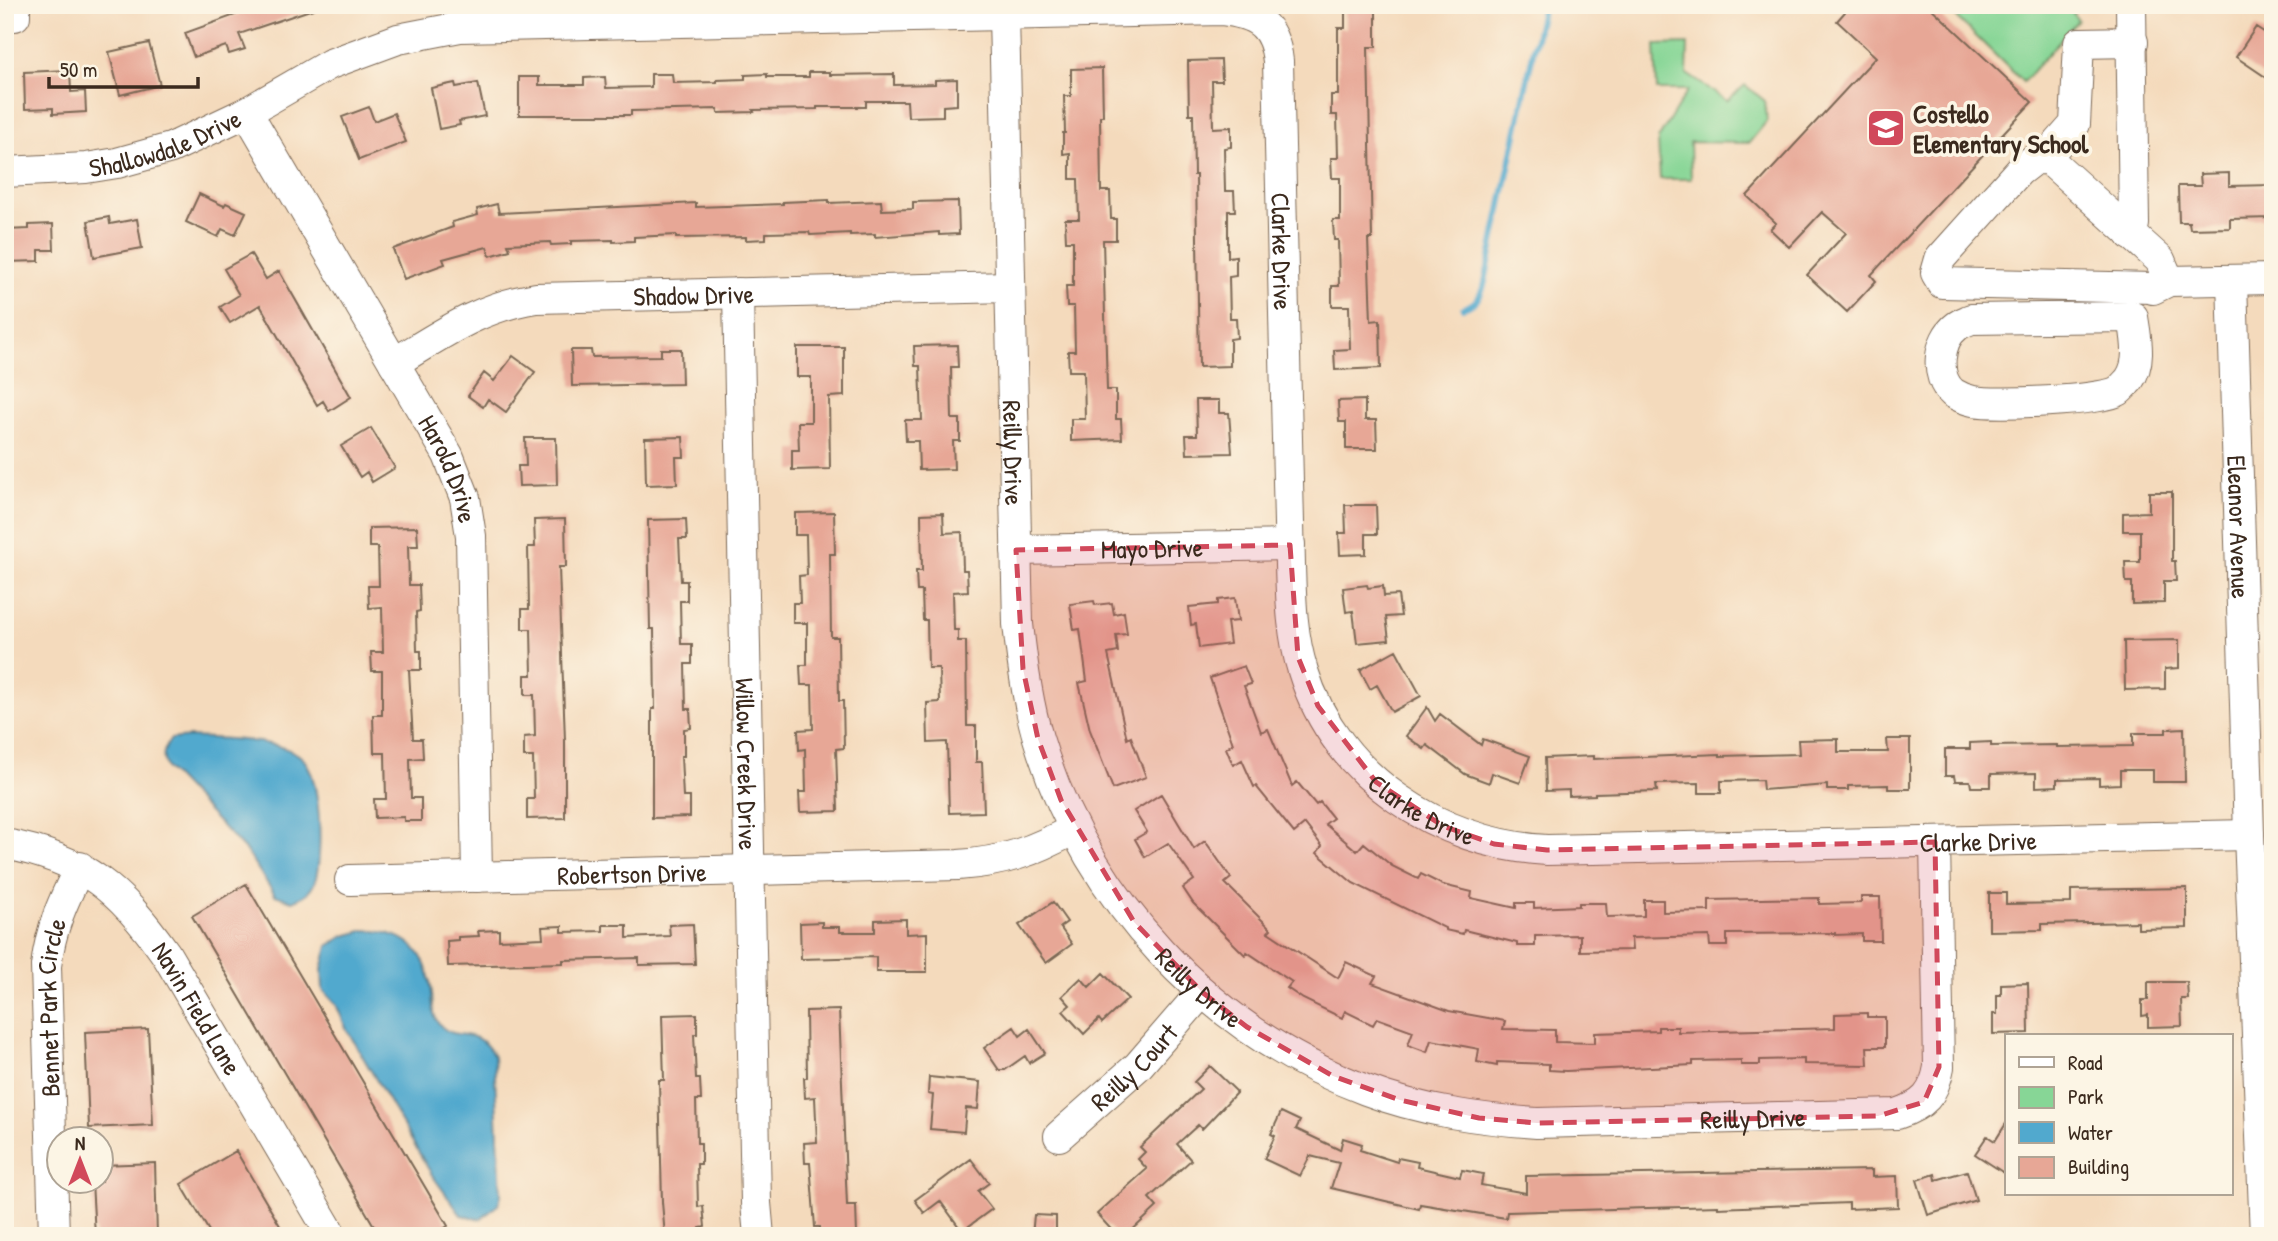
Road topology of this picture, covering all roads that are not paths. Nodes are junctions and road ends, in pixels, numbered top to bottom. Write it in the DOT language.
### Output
graph roads {
  1 [pos="2131,5"];
  2 [pos="1004,15"];
  3 [pos="1266,25"];
  4 [pos="2133,42"];
  5 [pos="247,112"];
  6 [pos="2046,157"];
  7 [pos="5,172"];
  8 [pos="2130,235"];
  9 [pos="2273,279"];
  10 [pos="2232,280"];
  11 [pos="2161,285"];
  12 [pos="1010,287"];
  13 [pos="738,293"];
  14 [pos="2133,317"];
  15 [pos="394,363"];
  16 [pos="1290,545"];
  17 [pos="1016,550"];
  18 [pos="1074,829"];
  19 [pos="2249,835"];
  20 [pos="1935,842"];
  21 [pos="5,844"];
  22 [pos="80,867"];
  23 [pos="750,870"];
  24 [pos="477,877"];
  25 [pos="350,880"];
  26 [pos="1202,992"];
  27 [pos="2267,1119"];
  28 [pos="1059,1136"];
  29 [pos="54,1236"];
  30 [pos="332,1236"];
  31 [pos="759,1236"];
  32 [pos="2264,1236"];
  1 -- 4 [label="street"];
  2 -- 3 [label="street, Shallowdale Drive"];
  2 -- 5 [label="street, Shallowdale Drive"];
  2 -- 12 [label="street, Reilly Drive"];
  3 -- 16 [label="street, Clarke Drive"];
  4 -- 6 [label="street"];
  4 -- 8 [label="street"];
  5 -- 7 [label="street, Shallowdale Drive"];
  5 -- 15 [label="street, Harold Drive"];
  6 -- 8 [label="street"];
  6 -- 11 [label="street"];
  8 -- 11 [label="street"];
  9 -- 10 [label="street"];
  10 -- 11 [label="street"];
  10 -- 19 [label="street, Eleanor Avenue"];
  11 -- 14 [label="street"];
  12 -- 13 [label="street, Shadow Drive"];
  12 -- 17 [label="street, Reilly Drive"];
  13 -- 15 [label="street, Shadow Drive"];
  13 -- 23 [label="street, Willow Creek Drive"];
  14 -- 14 [label="street"];
  15 -- 24 [label="street, Harold Drive"];
  16 -- 17 [label="street, Mayo Drive"];
  16 -- 20 [label="street, Clarke Drive"];
  17 -- 18 [label="street, Reilly Drive"];
  18 -- 23 [label="street, Robertson Drive"];
  18 -- 26 [label="street, Reilly Drive"];
  19 -- 20 [label="street, Clarke Drive"];
  19 -- 27 [label="street, Eleanor Avenue"];
  20 -- 26 [label="street, Reilly Drive"];
  21 -- 22 [label="street, Navin Field Lane"];
  22 -- 29 [label="street, Bennet Park Circle"];
  22 -- 30 [label="street, Navin Field Lane"];
  23 -- 24 [label="street, Robertson Drive"];
  23 -- 31 [label="street, Willow Creek Drive"];
  24 -- 25 [label="street, Robertson Drive"];
  26 -- 28 [label="street, Reilly Court"];
  27 -- 32 [label="street, Eleanor Avenue"];
}
